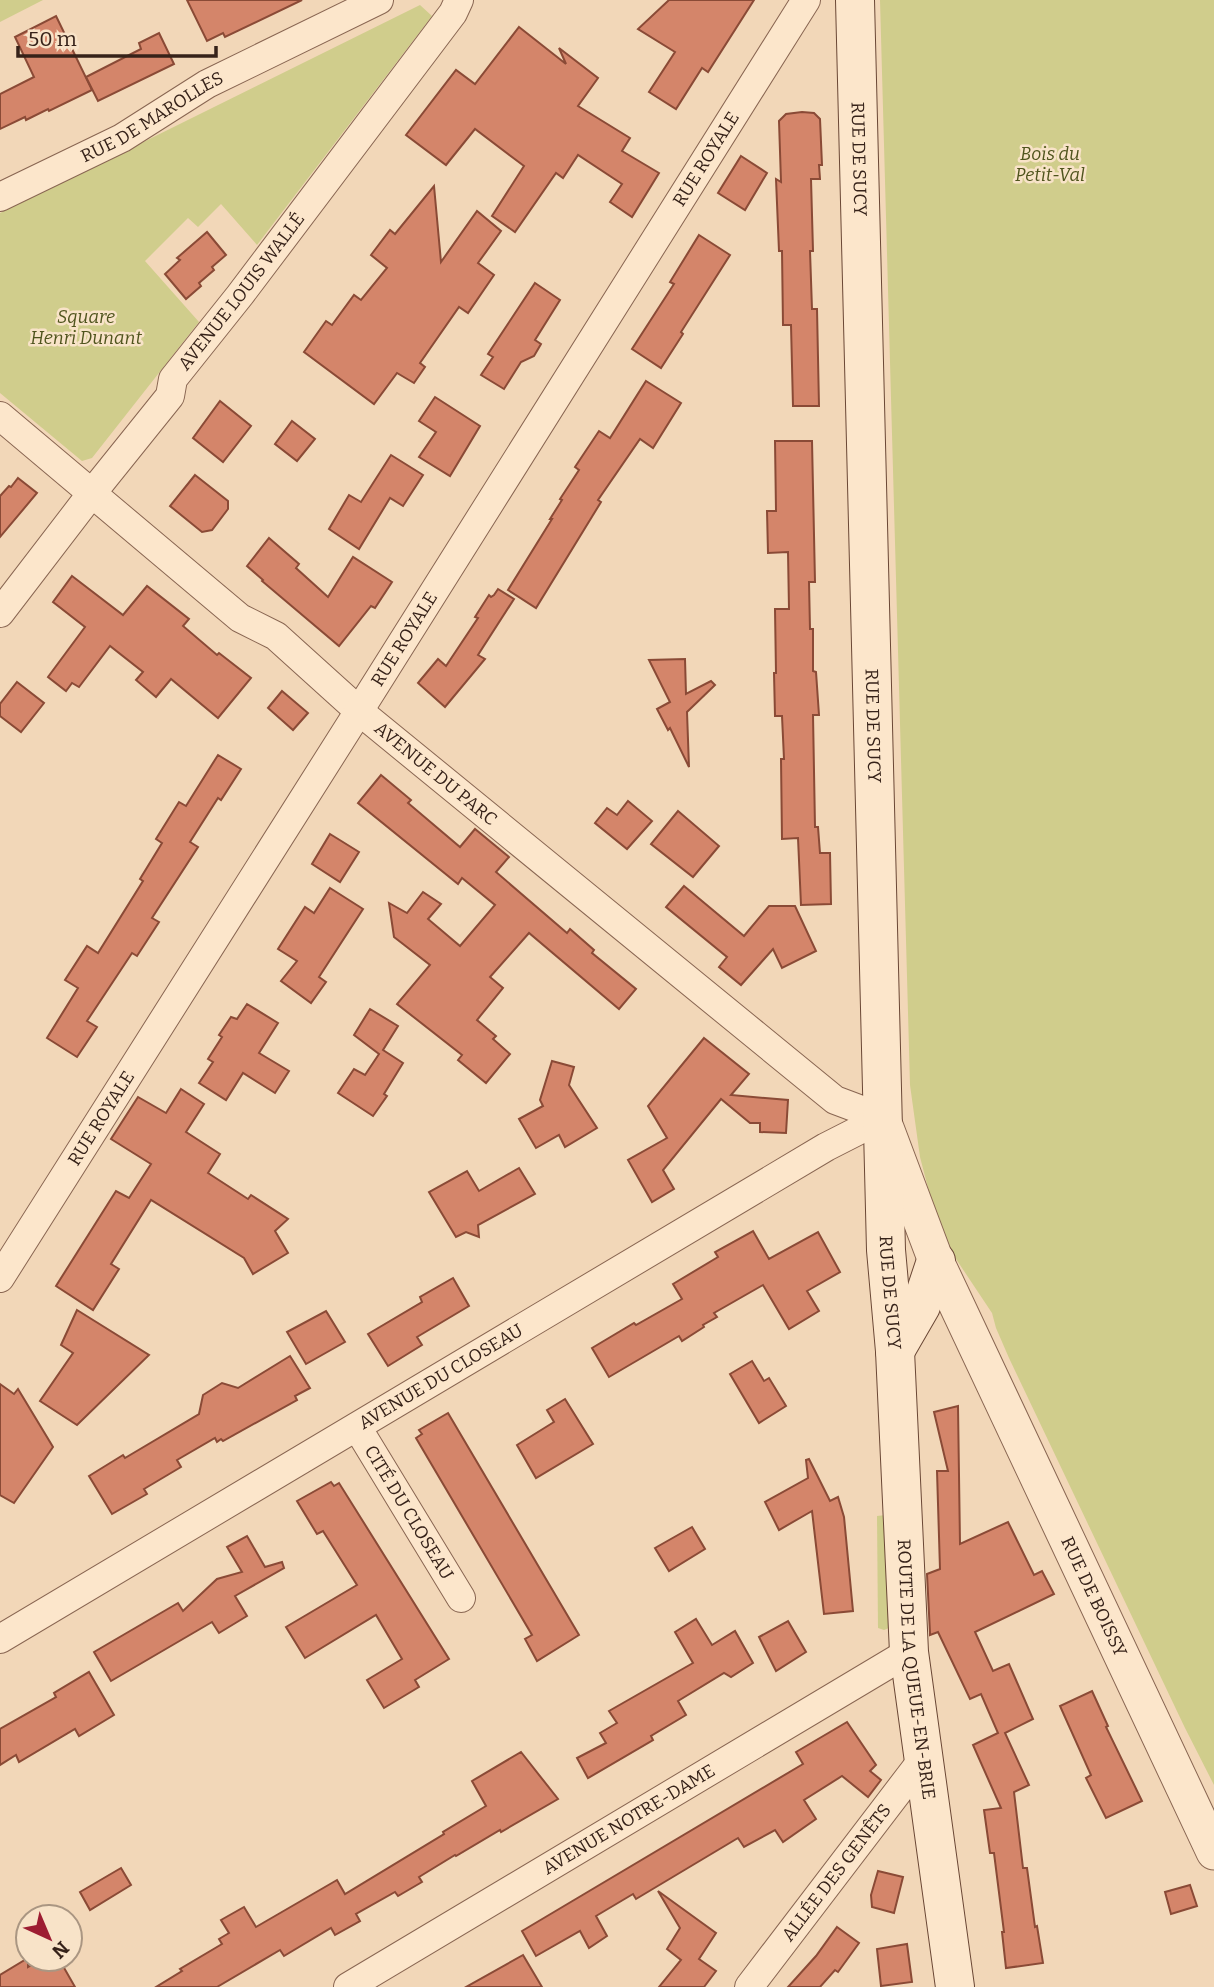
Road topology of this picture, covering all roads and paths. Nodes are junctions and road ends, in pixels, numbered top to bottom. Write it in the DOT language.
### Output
graph roads {
  1 [pos="379,0"];
  2 [pos="459,0"];
  3 [pos="806,0"];
  4 [pos="855,0"];
  5 [pos="0,197"];
  6 [pos="0,416"];
  7 [pos="92,493"];
  8 [pos="0,613"];
  9 [pos="359,711"];
  10 [pos="883,1118"];
  11 [pos="886,1250"];
  12 [pos="936,1261"];
  13 [pos="0,1278"];
  14 [pos="921,1306"];
  15 [pos="973,1340"];
  16 [pos="895,1351"];
  17 [pos="357,1427"];
  18 [pos="461,1598"];
  19 [pos="0,1639"];
  20 [pos="909,1652"];
  21 [pos="923,1759"];
  22 [pos="1214,1852"];
  23 [pos="348,1987"];
  24 [pos="750,1987"];
  25 [pos="955,1987"];
  1 -- 5 [label="street, RUE DE MAROLLES"];
  2 -- 7 [label="street, AVENUE LOUIS WALLÉ"];
  3 -- 9 [label="street, RUE ROYALE"];
  4 -- 10 [label="main road, RUE DE SUCY"];
  6 -- 7 [label="street, AVENUE DU PARC"];
  7 -- 8 [label="street, AVENUE LOUIS WALLÉ"];
  7 -- 9 [label="street, AVENUE DU PARC"];
  9 -- 10 [label="street, AVENUE DU PARC"];
  9 -- 13 [label="street, RUE ROYALE"];
  10 -- 11 [label="main road, RUE DE SUCY"];
  10 -- 12 [label="street, RUE DE BOISSY"];
  10 -- 17 [label="street, AVENUE DU CLOSEAU"];
  11 -- 14 [label="street"];
  11 -- 16 [label="main road, RUE DE SUCY"];
  12 -- 14 [label="main road, RUE DE SUCY"];
  12 -- 15 [label="street, RUE DE BOISSY"];
  14 -- 15 [label="street"];
  14 -- 16 [label="main road, RUE DE SUCY"];
  15 -- 22 [label="street, RUE DE BOISSY"];
  16 -- 20 [label="main road, ROUTE DE LA QUEUE-EN-BRIE"];
  17 -- 18 [label="street, CITÉ DU CLOSEAU"];
  17 -- 19 [label="street, AVENUE DU CLOSEAU"];
  20 -- 21 [label="main road, ROUTE DE LA QUEUE-EN-BRIE"];
  20 -- 23 [label="street, AVENUE NOTRE-DAME"];
  21 -- 24 [label="street, ALLÉE DES GENÊTS"];
  21 -- 25 [label="main road, ROUTE DE LA QUEUE-EN-BRIE"];
}
